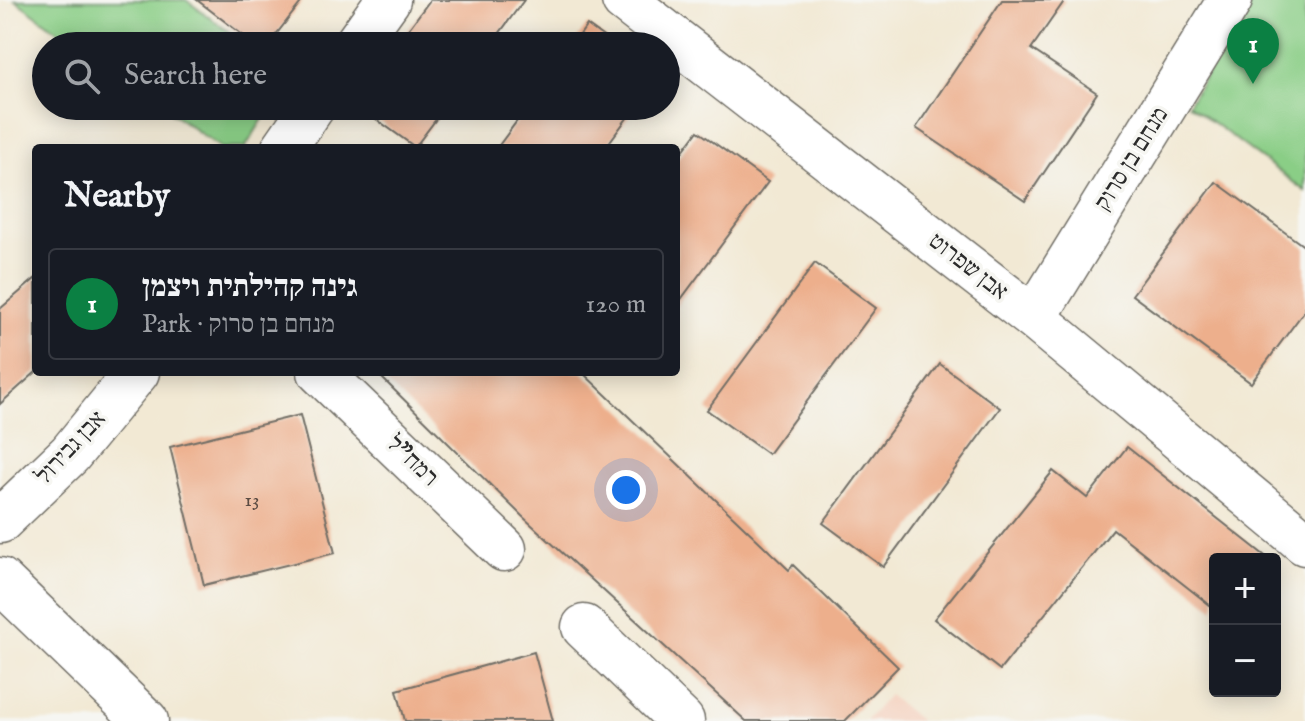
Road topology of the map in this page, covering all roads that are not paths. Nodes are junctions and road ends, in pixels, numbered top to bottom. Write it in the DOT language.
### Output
graph roads {
  1 [pos="388,0"];
  2 [pos="624,0"];
  3 [pos="1230,0"];
  4 [pos="365,32"];
  5 [pos="665,32"];
  6 [pos="680,43"];
  7 [pos="303,120"];
  8 [pos="287,144"];
  9 [pos="1034,318"];
  10 [pos="134,376"];
  11 [pos="324,376"];
  12 [pos="0,521"];
  13 [pos="1305,543"];
  14 [pos="504,549"];
  15 [pos="0,580"];
  16 [pos="584,627"];
  17 [pos="146,721"];
  18 [pos="682,721"];
  1 -- 4 [label="street"];
  2 -- 5 [label="street, אבן שפרוט"];
  3 -- 9 [label="street, מנחם בן סרוק"];
  6 -- 9 [label="street, אבן שפרוט"];
  7 -- 8 [label="street"];
  9 -- 13 [label="street, אבן שפרוט"];
  10 -- 12 [label="street, אבן גבירול"];
  11 -- 14 [label="street, רמח\"ל"];
  15 -- 17 [label="street"];
  16 -- 18 [label="street"];
}
